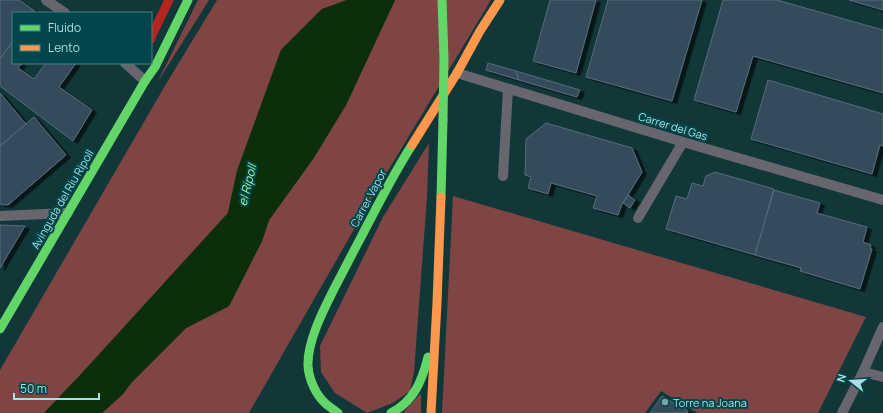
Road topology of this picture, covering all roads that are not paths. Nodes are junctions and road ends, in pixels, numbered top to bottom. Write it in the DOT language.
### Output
graph roads {
  1 [pos="46,0"];
  2 [pos="169,0"];
  3 [pos="188,0"];
  4 [pos="442,0"];
  5 [pos="500,0"];
  6 [pos="64,12"];
  7 [pos="152,34"];
  8 [pos="126,64"];
  9 [pos="147,64"];
  10 [pos="457,73"];
  11 [pos="145,81"];
  12 [pos="508,89"];
  13 [pos="684,142"];
  14 [pos="503,176"];
  15 [pos="883,200"];
  16 [pos="68,213"];
  17 [pos="0,216"];
  18 [pos="638,218"];
  19 [pos="436,314"];
  20 [pos="883,327"];
  21 [pos="0,329"];
  22 [pos="863,372"];
  23 [pos="883,377"];
  24 [pos="338,413"];
  25 [pos="391,413"];
  26 [pos="431,413"];
  27 [pos="842,413"];
  1 -- 6 [label="street"];
  2 -- 7 [label="street"];
  3 -- 11 [label="street, Avinguda del Riu Ripoll"];
  4 -- 19 [label="street, bridge"];
  5 -- 10 [label="street, Carrer Vapor"];
  8 -- 11 [label="street"];
  9 -- 11 [label="street, Avinguda del Riu Ripoll"];
  10 -- 12 [label="street, Carrer del Gas"];
  10 -- 24 [label="street, Carrer Vapor"];
  11 -- 16 [label="street, Avinguda del Riu Ripoll"];
  12 -- 13 [label="street, Carrer del Gas"];
  12 -- 14 [label="street"];
  13 -- 15 [label="street, Carrer del Gas"];
  13 -- 18 [label="street"];
  16 -- 17 [label="street"];
  16 -- 21 [label="street, Avinguda del Riu Ripoll"];
  19 -- 25 [label="street"];
  19 -- 26 [label="street"];
  20 -- 22 [label="street"];
  22 -- 23 [label="street"];
  22 -- 27 [label="street"];
}
